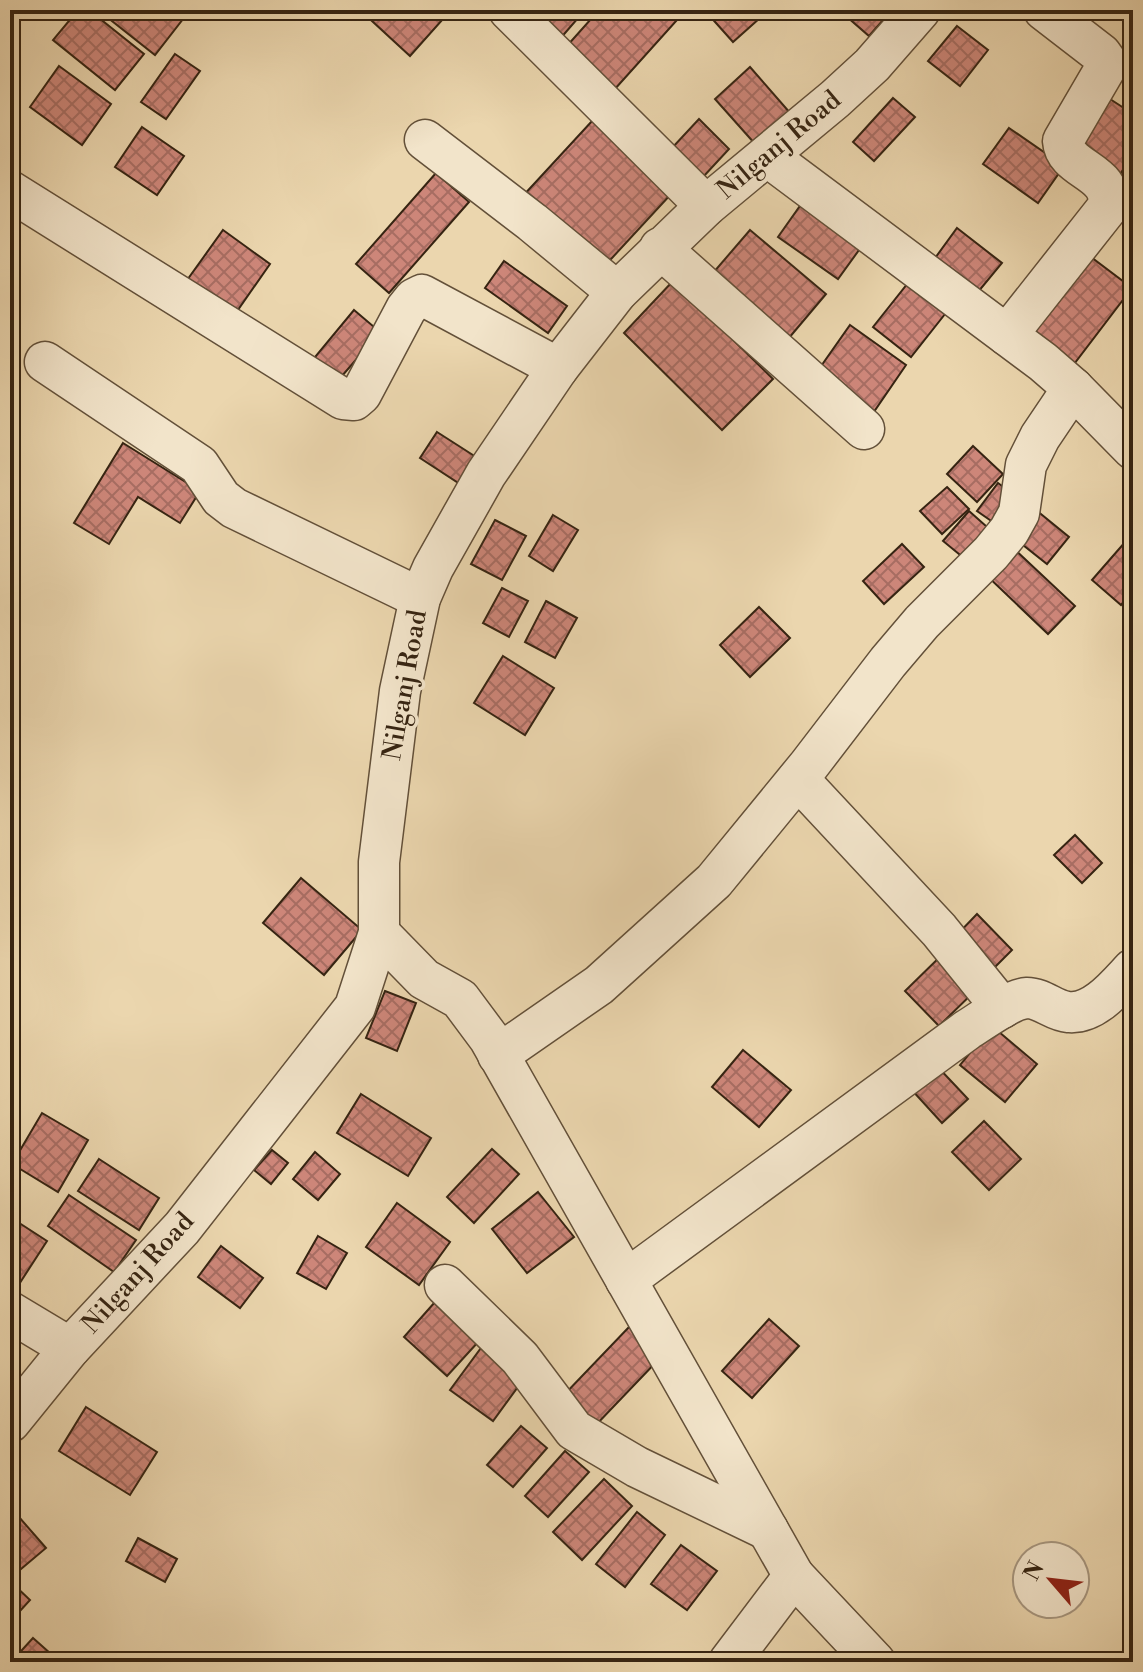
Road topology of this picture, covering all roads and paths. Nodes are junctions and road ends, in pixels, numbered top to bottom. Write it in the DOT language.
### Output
graph roads {
  1 [pos="509,10"];
  2 [pos="920,10"];
  3 [pos="1044,10"];
  4 [pos="425,140"];
  5 [pos="767,156"];
  6 [pos="10,191"];
  7 [pos="706,206"];
  8 [pos="660,248"];
  9 [pos="617,292"];
  10 [pos="1007,335"];
  11 [pos="45,362"];
  12 [pos="558,368"];
  13 [pos="1073,388"];
  14 [pos="864,429"];
  15 [pos="1133,449"];
  16 [pos="420,598"];
  17 [pos="798,779"];
  18 [pos="379,933"];
  19 [pos="1133,969"];
  20 [pos="1002,1008"];
  21 [pos="498,1055"];
  22 [pos="626,1280"];
  23 [pos="445,1285"];
  24 [pos="10,1312"];
  25 [pos="70,1348"];
  26 [pos="10,1422"];
  27 [pos="768,1530"];
  28 [pos="794,1576"];
  29 [pos="729,1662"];
  30 [pos="875,1662"];
  1 -- 7 [label="street"];
  2 -- 5 [label="street, Nilganj Road"];
  3 -- 10 [label="street"];
  4 -- 9 [label="street"];
  5 -- 7 [label="street, Nilganj Road"];
  5 -- 10 [label="street"];
  6 -- 12 [label="street"];
  7 -- 8 [label="street, Nilganj Road"];
  8 -- 9 [label="street, Nilganj Road"];
  8 -- 14 [label="street"];
  9 -- 12 [label="street, Nilganj Road"];
  10 -- 13 [label="street"];
  11 -- 16 [label="street"];
  12 -- 16 [label="street, Nilganj Road"];
  13 -- 15 [label="street"];
  13 -- 17 [label="street"];
  16 -- 18 [label="street, Nilganj Road"];
  17 -- 20 [label="street"];
  17 -- 21 [label="street"];
  18 -- 21 [label="street"];
  18 -- 25 [label="street, Nilganj Road"];
  19 -- 20 [label="street"];
  20 -- 22 [label="street"];
  21 -- 22 [label="street"];
  22 -- 27 [label="street"];
  23 -- 27 [label="street"];
  24 -- 25 [label="street"];
  25 -- 26 [label="street, Nilganj Road"];
  27 -- 28 [label="street"];
  28 -- 29 [label="street"];
  28 -- 30 [label="street"];
}
